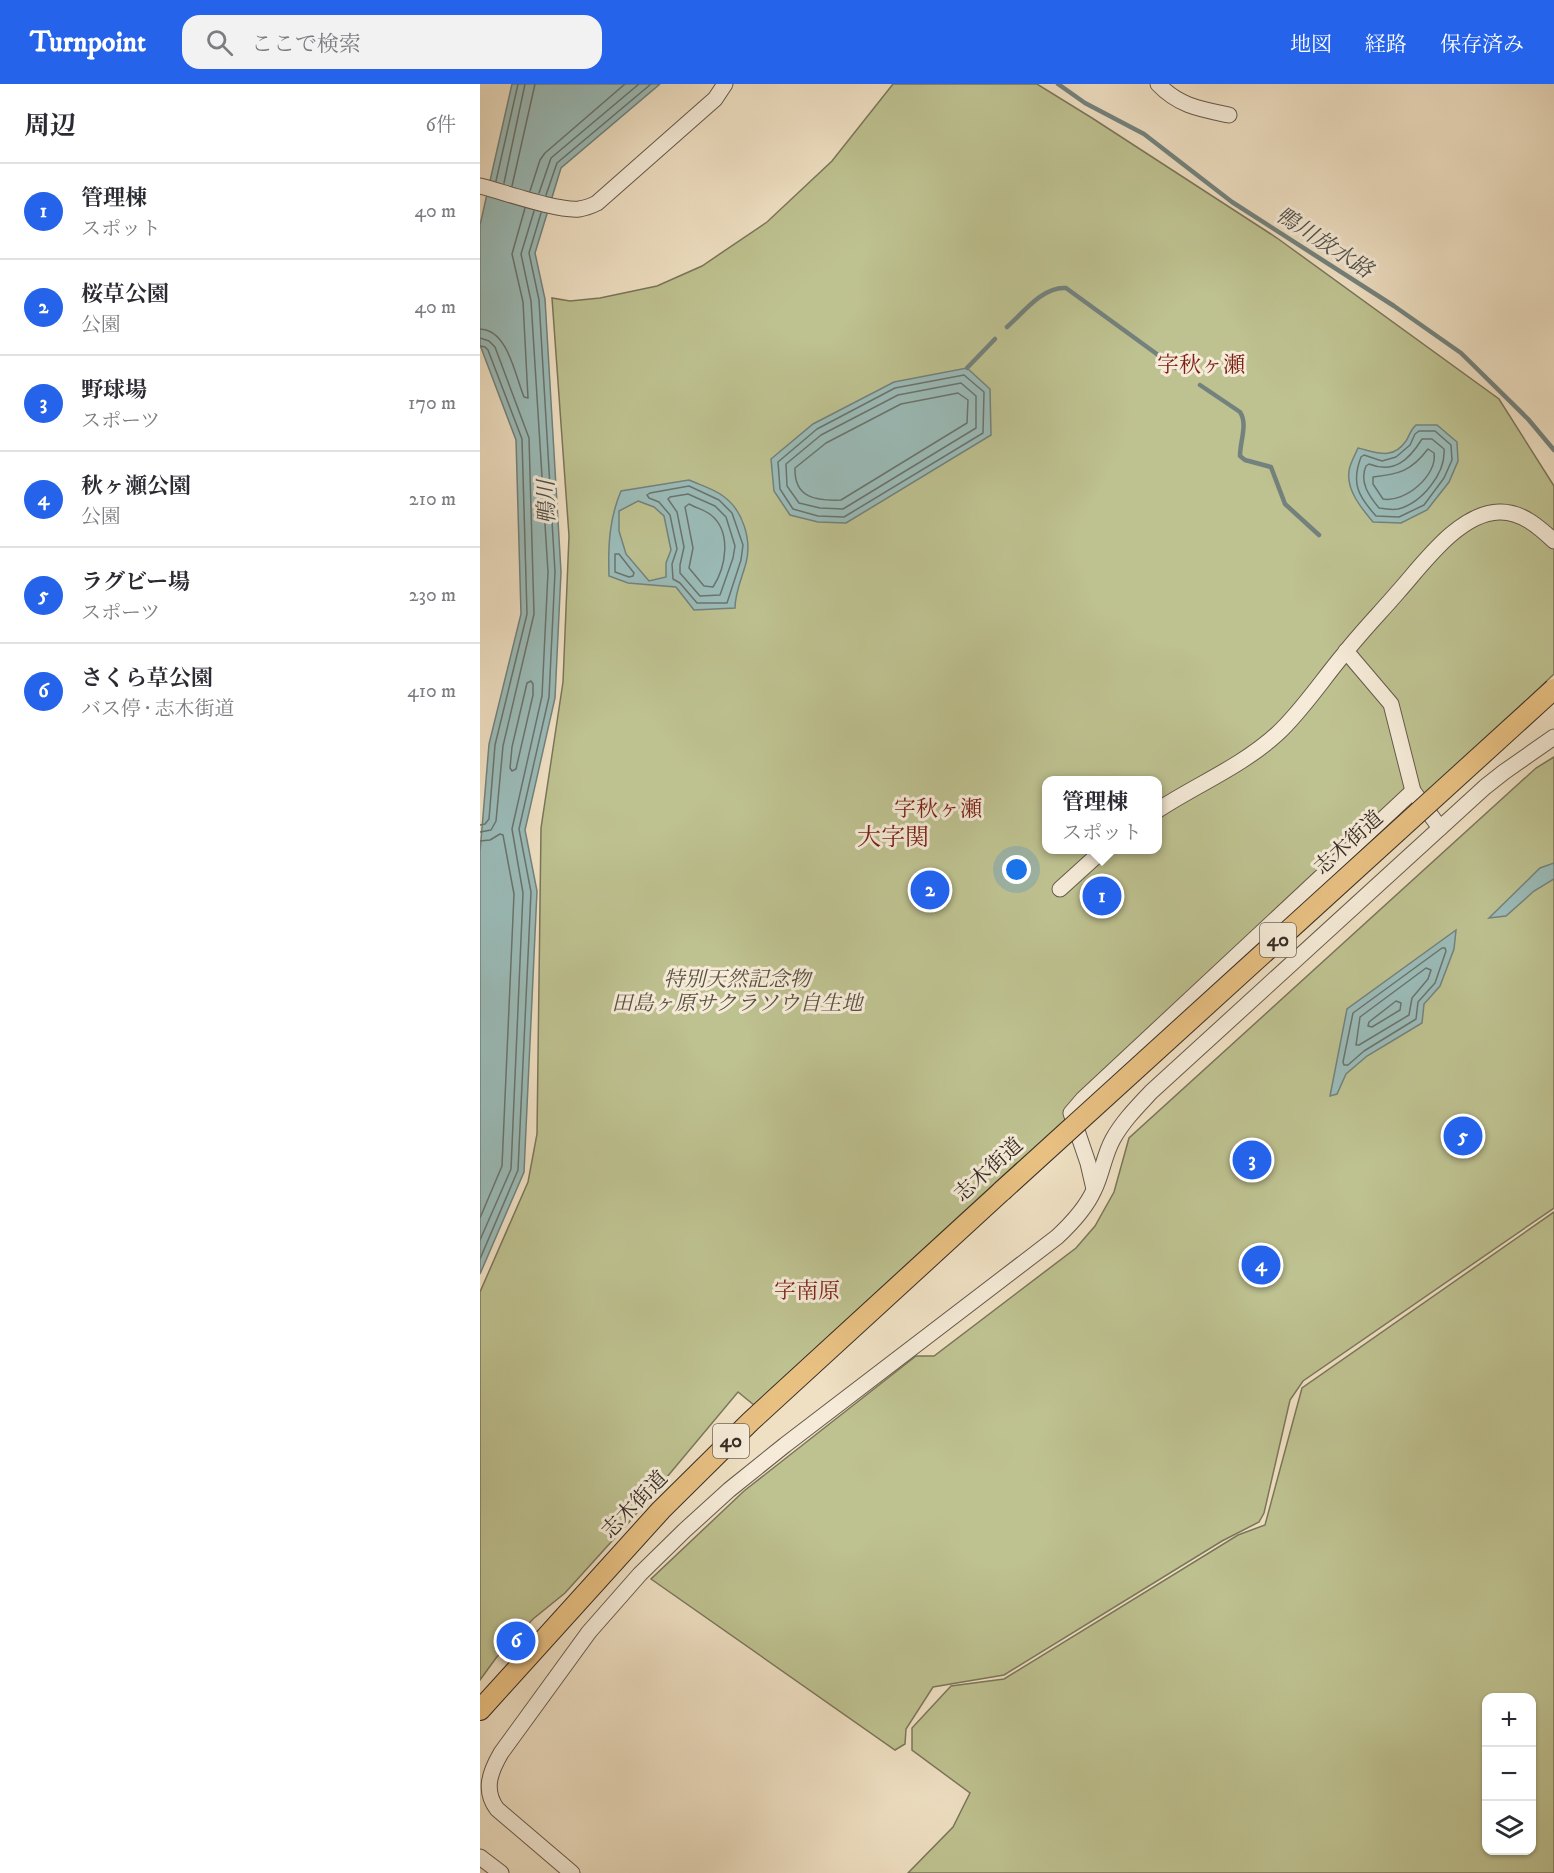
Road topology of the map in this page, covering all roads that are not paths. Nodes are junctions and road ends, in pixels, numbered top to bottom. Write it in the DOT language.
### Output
graph roads {
  1 [pos="725,84"];
  2 [pos="1158,84"];
  3 [pos="1228,115"];
  4 [pos="480,186"];
  5 [pos="1554,541"];
  6 [pos="1346,651"];
  7 [pos="1554,689"];
  8 [pos="1554,737"];
  9 [pos="1413,791"];
  10 [pos="1162,808"];
  11 [pos="1440,828"];
  12 [pos="1098,854"];
  13 [pos="1060,890"];
  14 [pos="1094,1191"];
  15 [pos="480,1710"];
  16 [pos="480,1857"];
  17 [pos="501,1873"];
  18 [pos="572,1873"];
  1 -- 4 [label="street"];
  2 -- 3 [label="street"];
  5 -- 6 [label="street"];
  6 -- 9 [label="street"];
  6 -- 10 [label="street"];
  7 -- 15 [label="main road, 志木街道 / 40, bridge"];
  8 -- 11 [label="street"];
  9 -- 11 [label="street"];
  9 -- 14 [label="street"];
  11 -- 14 [label="street"];
  12 -- 13 [label="street"];
  14 -- 18 [label="street"];
  16 -- 17 [label="street"];
}
